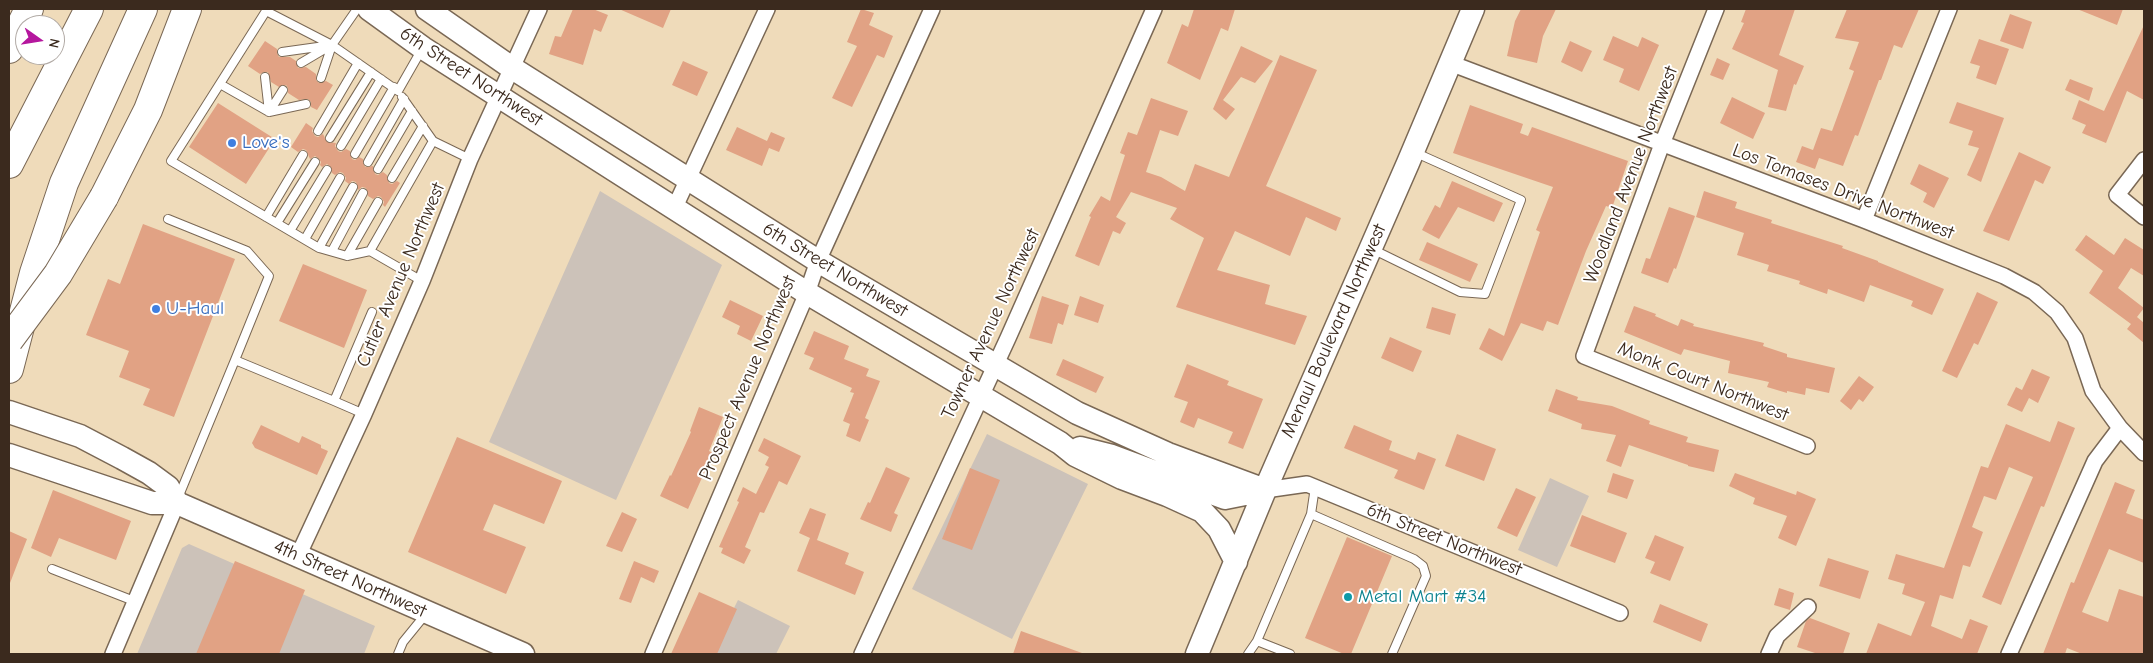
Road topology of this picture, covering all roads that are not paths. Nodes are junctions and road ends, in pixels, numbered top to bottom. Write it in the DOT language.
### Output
graph roads {
  1 [pos="29,9"];
  2 [pos="89,9"];
  3 [pos="143,9"];
  4 [pos="186,9"];
  5 [pos="194,9"];
  6 [pos="357,9"];
  7 [pos="369,9"];
  8 [pos="427,9"];
  9 [pos="539,9"];
  10 [pos="767,9"];
  11 [pos="932,9"];
  12 [pos="1154,9"];
  13 [pos="1472,9"];
  14 [pos="1716,9"];
  15 [pos="1949,9"];
  16 [pos="176,37"];
  17 [pos="332,45"];
  18 [pos="423,48"];
  19 [pos="9,49"];
  20 [pos="282,52"];
  21 [pos="358,63"];
  22 [pos="1450,63"];
  23 [pos="300,64"];
  24 [pos="512,68"];
  25 [pos="371,72"];
  26 [pos="265,77"];
  27 [pos="322,78"];
  28 [pos="382,79"];
  29 [pos="220,84"];
  30 [pos="396,89"];
  31 [pos="283,90"];
  32 [pos="499,96"];
  33 [pos="404,99"];
  34 [pos="306,104"];
  35 [pos="412,111"];
  36 [pos="269,112"];
  37 [pos="423,126"];
  38 [pos="318,131"];
  39 [pos="330,138"];
  40 [pos="433,141"];
  41 [pos="1662,144"];
  42 [pos="341,146"];
  43 [pos="1412,152"];
  44 [pos="355,154"];
  45 [pos="303,155"];
  46 [pos="470,159"];
  47 [pos="2144,160"];
  48 [pos="315,162"];
  49 [pos="368,162"];
  50 [pos="9,164"];
  51 [pos="378,169"];
  52 [pos="327,170"];
  53 [pos="340,178"];
  54 [pos="392,178"];
  55 [pos="688,178"];
  56 [pos="353,187"];
  57 [pos="363,193"];
  58 [pos="378,202"];
  59 [pos="674,209"];
  60 [pos="266,217"];
  61 [pos="2144,217"];
  62 [pos="168,220"];
  63 [pos="1864,220"];
  64 [pos="277,223"];
  65 [pos="290,231"];
  66 [pos="304,239"];
  67 [pos="319,248"];
  68 [pos="1370,248"];
  69 [pos="332,251"];
  70 [pos="370,251"];
  71 [pos="347,256"];
  72 [pos="818,261"];
  73 [pos="422,281"];
  74 [pos="807,293"];
  75 [pos="372,312"];
  76 [pos="9,340"];
  77 [pos="1584,356"];
  78 [pos="235,360"];
  79 [pos="994,366"];
  80 [pos="9,369"];
  81 [pos="980,395"];
  82 [pos="334,401"];
  83 [pos="9,412"];
  84 [pos="364,414"];
  85 [pos="2120,428"];
  86 [pos="1060,442"];
  87 [pos="1807,446"];
  88 [pos="2144,453"];
  89 [pos="9,455"];
  90 [pos="1315,487"];
  91 [pos="1265,490"];
  92 [pos="176,503"];
  93 [pos="1311,514"];
  94 [pos="298,556"];
  95 [pos="1236,562"];
  96 [pos="52,569"];
  97 [pos="134,601"];
  98 [pos="1808,607"];
  99 [pos="426,613"];
  100 [pos="1620,613"];
  101 [pos="1257,641"];
  102 [pos="113,654"];
  103 [pos="398,654"];
  104 [pos="522,654"];
  105 [pos="653,654"];
  106 [pos="862,654"];
  107 [pos="1197,654"];
  108 [pos="1248,654"];
  109 [pos="1290,654"];
  110 [pos="1392,654"];
  111 [pos="1769,654"];
  112 [pos="2010,654"];
  1 -- 19 [label="highway"];
  2 -- 50 [label="highway"];
  3 -- 80 [label="highway"];
  4 -- 16 [label="highway"];
  5 -- 16 [label="highway"];
  6 -- 17 [label="lane"];
  7 -- 18 [label="main road, 6th Street Northwest"];
  8 -- 24 [label="main road, 6th Street Northwest"];
  9 -- 24 [label="street, Cutler Avenue Northwest"];
  10 -- 55 [label="street"];
  11 -- 72 [label="street, Prospect Avenue Northwest"];
  12 -- 79 [label="street, Towner Avenue Northwest"];
  13 -- 22 [label="main road, Menaul Boulevard Northwest"];
  14 -- 41 [label="street, Woodland Avenue Northwest"];
  15 -- 63 [label="street"];
  16 -- 76 [label="highway, bridge"];
  17 -- 20 [label="lane"];
  17 -- 21 [label="lane"];
  17 -- 23 [label="lane"];
  17 -- 27 [label="lane"];
  17 -- 29 [label="lane"];
  18 -- 30 [label="lane"];
  18 -- 32 [label="main road, 6th Street Northwest"];
  21 -- 25 [label="lane"];
  21 -- 38 [label="lane"];
  22 -- 41 [label="street, Los Tomases Drive Northwest"];
  22 -- 43 [label="main road, Menaul Boulevard Northwest"];
  24 -- 32 [label="street, Cutler Avenue Northwest"];
  24 -- 55 [label="main road, 6th Street Northwest"];
  25 -- 28 [label="lane"];
  25 -- 39 [label="lane"];
  26 -- 36 [label="lane"];
  28 -- 30 [label="lane"];
  28 -- 42 [label="lane"];
  29 -- 36 [label="lane"];
  29 -- 60 [label="lane"];
  30 -- 33 [label="lane"];
  30 -- 44 [label="lane"];
  31 -- 36 [label="lane"];
  32 -- 46 [label="street, Cutler Avenue Northwest"];
  32 -- 59 [label="main road, 6th Street Northwest"];
  33 -- 35 [label="lane"];
  33 -- 49 [label="lane"];
  34 -- 36 [label="lane"];
  35 -- 37 [label="lane"];
  35 -- 51 [label="lane"];
  37 -- 40 [label="lane"];
  37 -- 54 [label="lane"];
  40 -- 46 [label="lane"];
  40 -- 70 [label="lane"];
  41 -- 63 [label="street, Los Tomases Drive Northwest"];
  41 -- 77 [label="street, Woodland Avenue Northwest"];
  43 -- 68 [label="main road, Menaul Boulevard Northwest"];
  43 -- 68 [label="lane"];
  45 -- 60 [label="lane"];
  46 -- 73 [label="street, Cutler Avenue Northwest"];
  47 -- 61 [label="street"];
  48 -- 64 [label="lane"];
  52 -- 65 [label="lane"];
  53 -- 66 [label="lane"];
  55 -- 59 [label="street"];
  55 -- 72 [label="main road, 6th Street Northwest"];
  56 -- 67 [label="lane"];
  57 -- 69 [label="lane"];
  58 -- 71 [label="lane"];
  59 -- 74 [label="main road, 6th Street Northwest"];
  60 -- 64 [label="lane"];
  62 -- 78 [label="lane"];
  63 -- 85 [label="street, Los Tomases Drive Northwest"];
  64 -- 65 [label="lane"];
  65 -- 66 [label="lane"];
  66 -- 67 [label="lane"];
  67 -- 69 [label="lane"];
  68 -- 91 [label="main road, Menaul Boulevard Northwest"];
  69 -- 71 [label="lane"];
  70 -- 71 [label="lane"];
  70 -- 73 [label="lane"];
  72 -- 74 [label="street, Prospect Avenue Northwest"];
  72 -- 79 [label="main road, 6th Street Northwest"];
  73 -- 84 [label="street, Cutler Avenue Northwest"];
  74 -- 81 [label="main road, 6th Street Northwest"];
  74 -- 105 [label="street, Prospect Avenue Northwest"];
  75 -- 82 [label="lane"];
  77 -- 87 [label="street, Monk Court Northwest"];
  78 -- 82 [label="lane"];
  78 -- 92 [label="lane"];
  79 -- 81 [label="street, Towner Avenue Northwest"];
  79 -- 91 [label="main road, 6th Street Northwest"];
  81 -- 86 [label="main road, 6th Street Northwest"];
  81 -- 106 [label="street, Towner Avenue Northwest"];
  82 -- 84 [label="lane"];
  83 -- 92 [label="main road"];
  84 -- 94 [label="street, Cutler Avenue Northwest"];
  85 -- 88 [label="street, Los Tomases Drive Northwest"];
  85 -- 112 [label="street"];
  86 -- 91 [label="main road, 6th Street Northwest"];
  86 -- 95 [label="main road, 6th Street Northwest"];
  89 -- 92 [label="main road, 4th Street Northwest"];
  90 -- 91 [label="street, 6th Street Northwest"];
  90 -- 93 [label="lane"];
  90 -- 100 [label="street, 6th Street Northwest"];
  91 -- 95 [label="main road, Menaul Boulevard Northwest"];
  92 -- 94 [label="main road, 4th Street Northwest"];
  92 -- 97 [label="street"];
  93 -- 101 [label="lane"];
  93 -- 110 [label="lane"];
  94 -- 99 [label="main road, 4th Street Northwest"];
  95 -- 107 [label="main road, Menaul Boulevard Northwest"];
  96 -- 97 [label="lane"];
  97 -- 102 [label="street"];
  98 -- 111 [label="street"];
  99 -- 103 [label="lane"];
  99 -- 104 [label="main road, 4th Street Northwest"];
  101 -- 108 [label="lane"];
  101 -- 109 [label="lane"];
}
